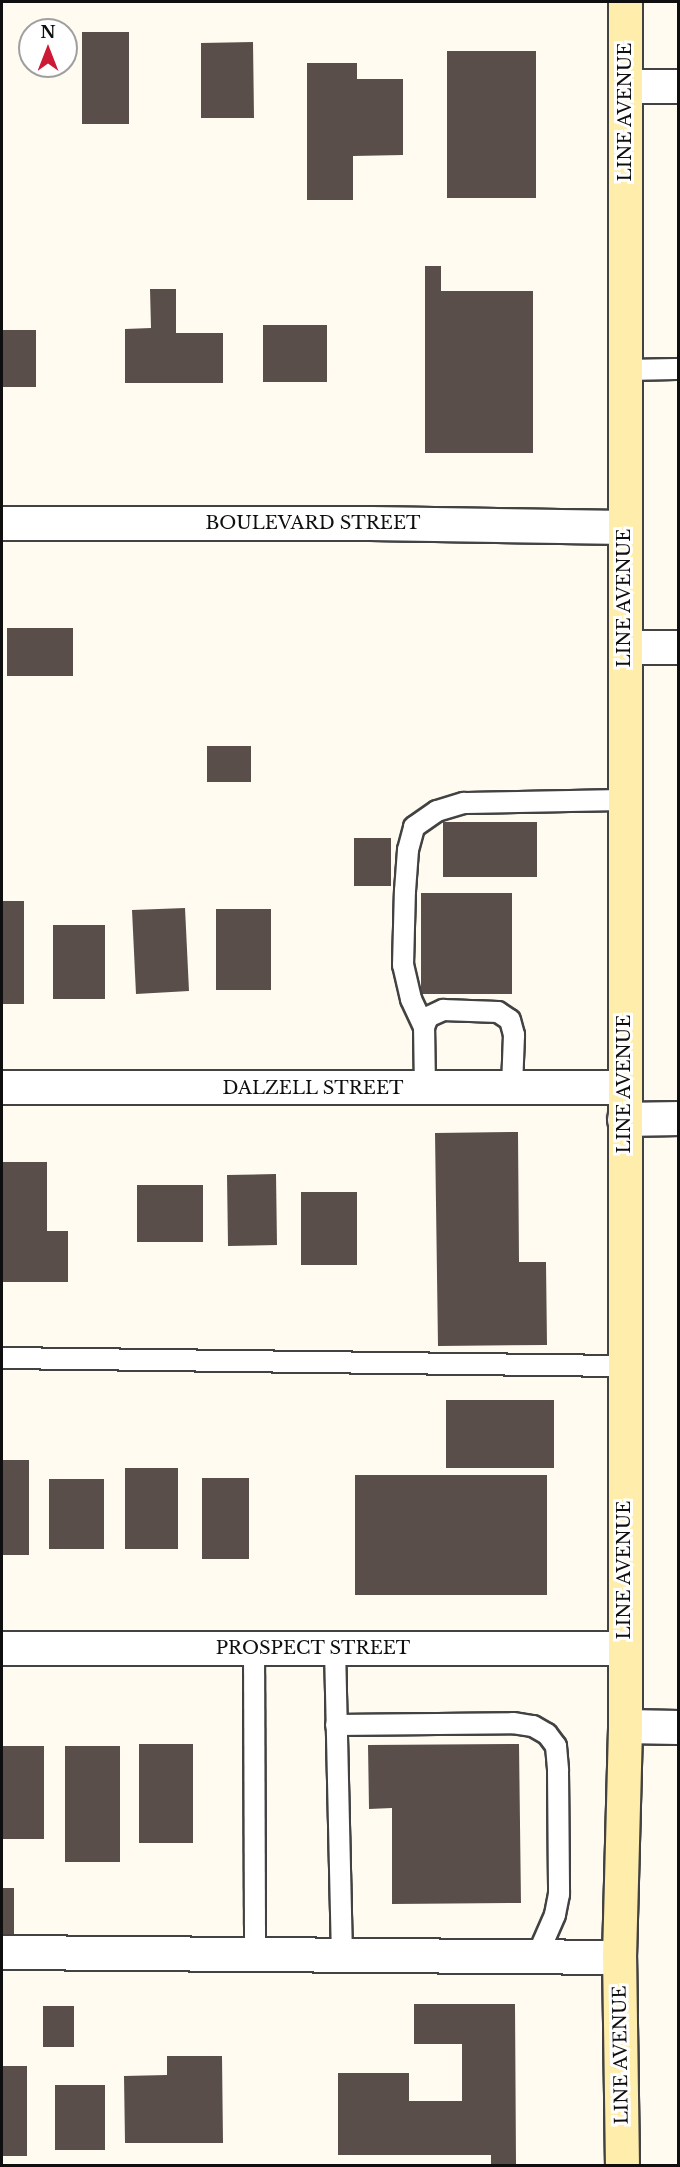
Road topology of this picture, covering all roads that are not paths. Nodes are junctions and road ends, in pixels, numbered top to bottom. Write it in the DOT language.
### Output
graph roads {
  1 [pos="625,2"];
  2 [pos="625,86"];
  3 [pos="678,86"];
  4 [pos="624,369"];
  5 [pos="678,369"];
  6 [pos="2,523"];
  7 [pos="624,527"];
  8 [pos="678,646"];
  9 [pos="624,647"];
  10 [pos="624,800"];
  11 [pos="424,1027"];
  12 [pos="2,1087"];
  13 [pos="512,1087"];
  14 [pos="425,1088"];
  15 [pos="624,1103"];
  16 [pos="678,1118"];
  17 [pos="2,1358"];
  18 [pos="624,1366"];
  19 [pos="254,1647"];
  20 [pos="2,1648"];
  21 [pos="335,1648"];
  22 [pos="624,1648"];
  23 [pos="336,1725"];
  24 [pos="624,1726"];
  25 [pos="678,1727"];
  26 [pos="2,1952"];
  27 [pos="255,1954"];
  28 [pos="342,1955"];
  29 [pos="537,1956"];
  30 [pos="619,1957"];
  31 [pos="622,2166"];
  1 -- 2 [label="main road, LINE AVENUE"];
  2 -- 3 [label="street"];
  2 -- 4 [label="main road, LINE AVENUE"];
  4 -- 5 [label="lane"];
  4 -- 7 [label="main road, LINE AVENUE"];
  6 -- 7 [label="street, BOULEVARD STREET"];
  7 -- 9 [label="main road, LINE AVENUE"];
  8 -- 9 [label="street"];
  9 -- 10 [label="main road, LINE AVENUE"];
  10 -- 11 [label="lane"];
  10 -- 15 [label="main road, LINE AVENUE"];
  11 -- 13 [label="lane"];
  11 -- 14 [label="lane"];
  12 -- 14 [label="street, DALZELL STREET"];
  13 -- 14 [label="street, DALZELL STREET"];
  13 -- 15 [label="street, DALZELL STREET"];
  15 -- 16 [label="street, DALZELL STREET"];
  15 -- 18 [label="main road, LINE AVENUE"];
  17 -- 18 [label="lane"];
  18 -- 22 [label="main road, LINE AVENUE"];
  19 -- 20 [label="street, PROSPECT STREET"];
  19 -- 21 [label="street, PROSPECT STREET"];
  19 -- 27 [label="lane"];
  21 -- 22 [label="street, PROSPECT STREET"];
  21 -- 23 [label="lane"];
  22 -- 24 [label="main road, LINE AVENUE"];
  23 -- 28 [label="lane"];
  23 -- 29 [label="lane"];
  24 -- 25 [label="street"];
  24 -- 30 [label="main road, LINE AVENUE"];
  26 -- 27 [label="street"];
  27 -- 28 [label="street"];
  28 -- 29 [label="street"];
  29 -- 30 [label="street"];
  30 -- 31 [label="main road, LINE AVENUE"];
}
